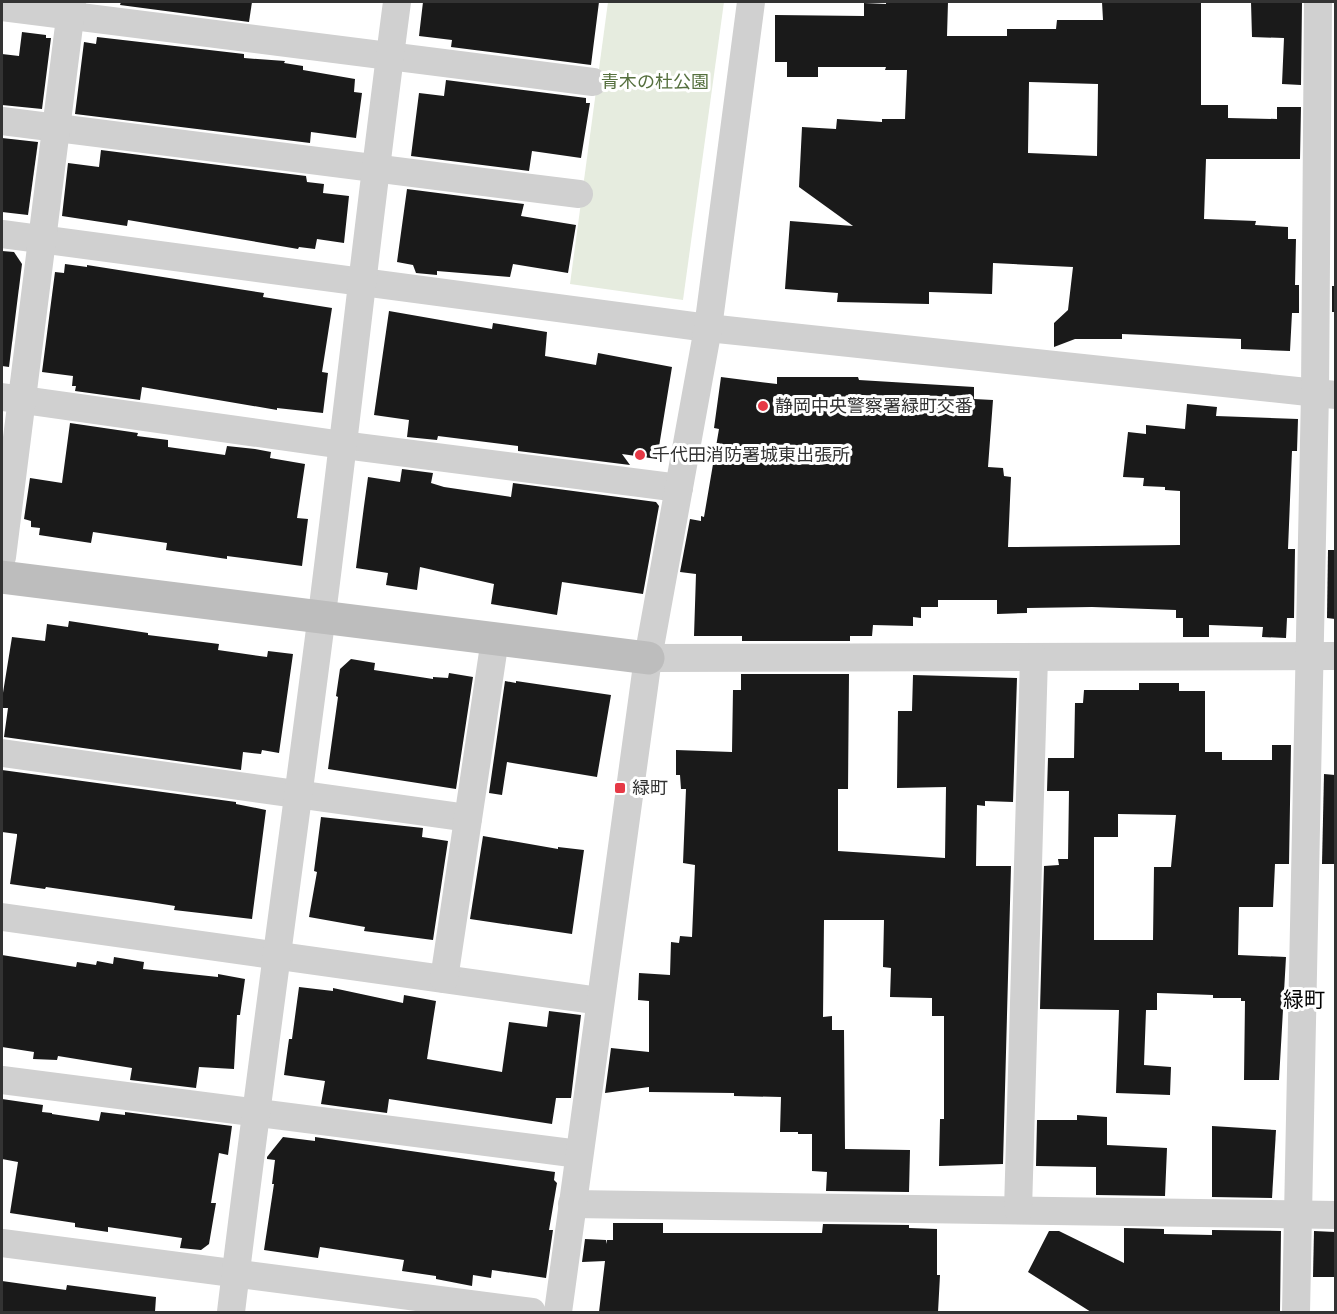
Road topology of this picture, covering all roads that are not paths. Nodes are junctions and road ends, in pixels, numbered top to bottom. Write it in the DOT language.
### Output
graph roads {
  1 [pos="397,2"];
  2 [pos="751,2"];
  3 [pos="1318,2"];
  4 [pos="2,7"];
  5 [pos="71,9"];
  6 [pos="390,56"];
  7 [pos="593,82"];
  8 [pos="2,121"];
  9 [pos="56,128"];
  10 [pos="377,168"];
  11 [pos="579,194"];
  12 [pos="2,234"];
  13 [pos="42,240"];
  14 [pos="363,283"];
  15 [pos="708,328"];
  16 [pos="1325,394"];
  17 [pos="11,398"];
  18 [pos="343,445"];
  19 [pos="679,488"];
  20 [pos="2,557"];
  21 [pos="2,577"];
  22 [pos="321,618"];
  23 [pos="495,639"];
  24 [pos="1322,656"];
  25 [pos="1034,657"];
  26 [pos="648,658"];
  27 [pos="2,753"];
  28 [pos="297,794"];
  29 [pos="468,818"];
  30 [pos="2,917"];
  31 [pos="278,956"];
  32 [pos="444,979"];
  33 [pos="600,1001"];
  34 [pos="2,1080"];
  35 [pos="258,1112"];
  36 [pos="579,1154"];
  37 [pos="572,1204"];
  38 [pos="1018,1210"];
  39 [pos="1298,1214"];
  40 [pos="1335,1215"];
  41 [pos="2,1243"];
  42 [pos="235,1274"];
  43 [pos="231,1312"];
  44 [pos="532,1312"];
  45 [pos="558,1312"];
  46 [pos="1296,1312"];
  1 -- 6 [label="street"];
  2 -- 15 [label="street"];
  3 -- 16 [label="street"];
  4 -- 5 [label="street"];
  5 -- 6 [label="street"];
  5 -- 9 [label="street"];
  6 -- 7 [label="street"];
  6 -- 10 [label="street"];
  8 -- 9 [label="street"];
  9 -- 10 [label="street"];
  9 -- 13 [label="street"];
  10 -- 11 [label="street"];
  10 -- 14 [label="street"];
  12 -- 13 [label="street"];
  13 -- 14 [label="street"];
  13 -- 17 [label="street"];
  14 -- 15 [label="street"];
  14 -- 18 [label="street"];
  15 -- 16 [label="street"];
  15 -- 19 [label="street"];
  16 -- 24 [label="street"];
  17 -- 18 [label="street"];
  17 -- 20 [label="street"];
  18 -- 19 [label="street"];
  18 -- 22 [label="street"];
  19 -- 26 [label="street"];
  21 -- 22 [label="street"];
  22 -- 23 [label="street"];
  22 -- 28 [label="street"];
  23 -- 26 [label="street"];
  23 -- 29 [label="street"];
  24 -- 25 [label="street"];
  24 -- 39 [label="street"];
  25 -- 26 [label="street"];
  25 -- 38 [label="street"];
  26 -- 33 [label="street"];
  27 -- 28 [label="street"];
  28 -- 29 [label="street"];
  28 -- 31 [label="street"];
  29 -- 32 [label="street"];
  30 -- 31 [label="street"];
  31 -- 32 [label="street"];
  31 -- 35 [label="street"];
  32 -- 33 [label="street"];
  33 -- 36 [label="street"];
  34 -- 35 [label="street"];
  35 -- 36 [label="street"];
  35 -- 42 [label="street"];
  36 -- 37 [label="street"];
  37 -- 38 [label="street"];
  37 -- 45 [label="street"];
  38 -- 39 [label="street"];
  39 -- 40 [label="street"];
  39 -- 46 [label="street"];
  41 -- 42 [label="street"];
  42 -- 43 [label="street"];
  42 -- 44 [label="street"];
}
